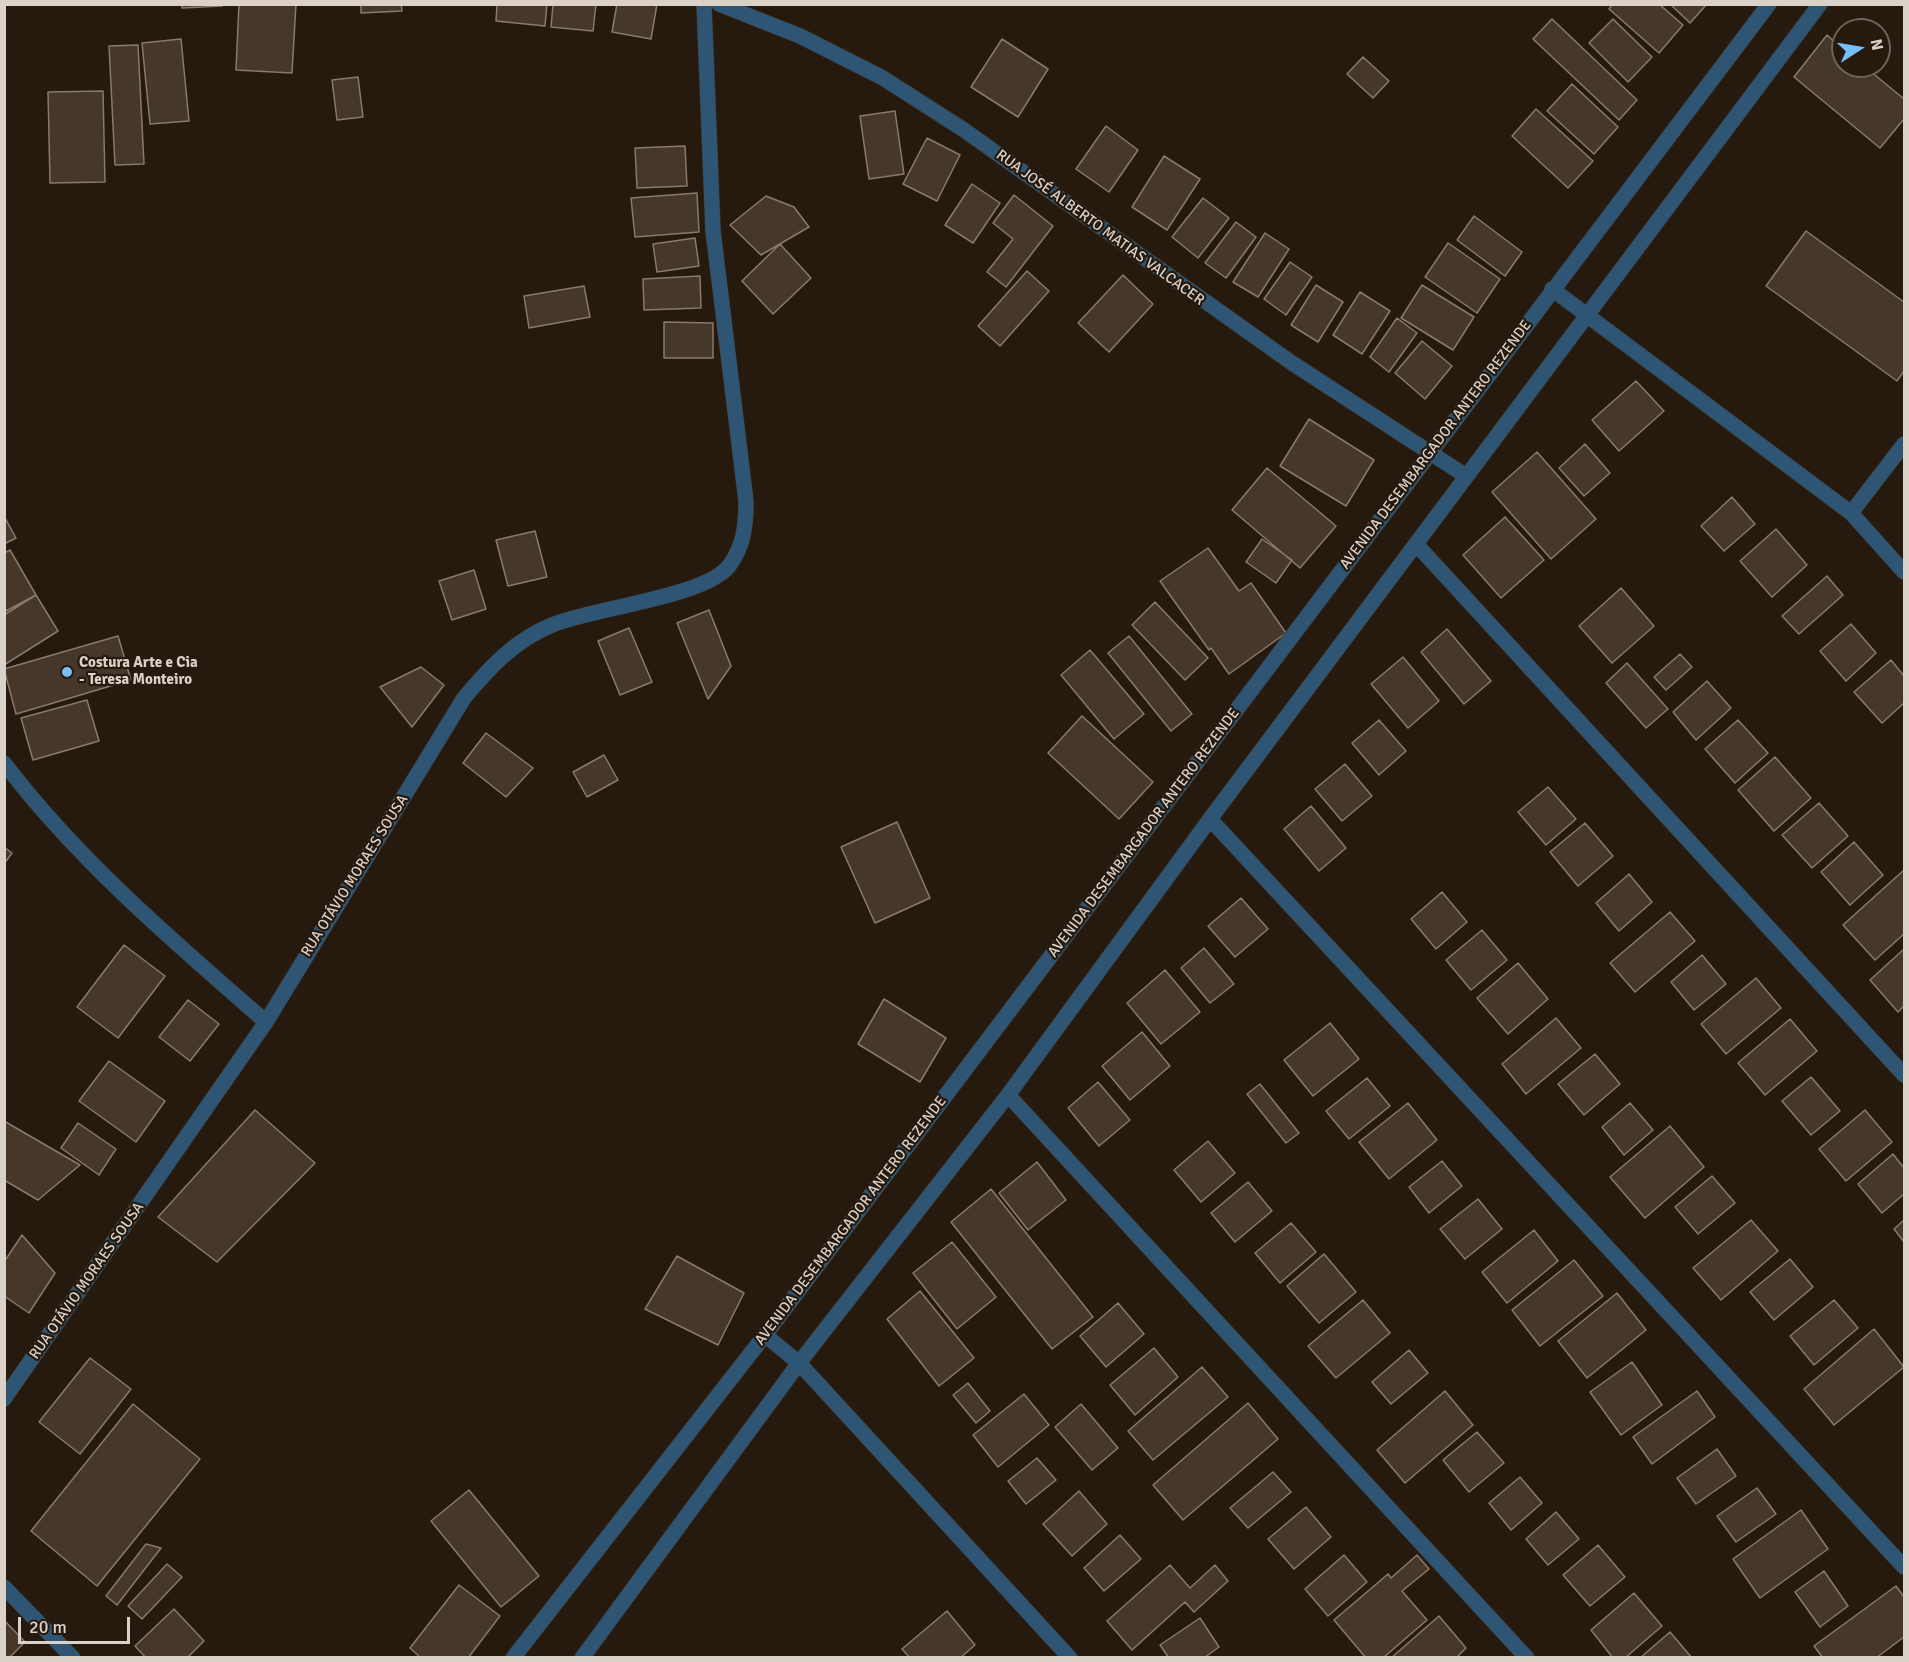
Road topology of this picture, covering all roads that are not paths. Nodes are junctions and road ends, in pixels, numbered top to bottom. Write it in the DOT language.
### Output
graph roads {
  1 [pos="704,4"];
  2 [pos="719,4"];
  3 [pos="1769,4"];
  4 [pos="1813,7"];
  5 [pos="1552,289"];
  6 [pos="1587,314"];
  7 [pos="1905,444"];
  8 [pos="1431,453"];
  9 [pos="1466,477"];
  10 [pos="1851,513"];
  11 [pos="1416,544"];
  12 [pos="1905,572"];
  13 [pos="4,764"];
  14 [pos="1210,819"];
  15 [pos="266,1022"];
  16 [pos="1905,1075"];
  17 [pos="1008,1095"];
  18 [pos="765,1335"];
  19 [pos="799,1363"];
  20 [pos="4,1400"];
  21 [pos="1905,1567"];
  22 [pos="4,1587"];
  23 [pos="591,1654"];
  24 [pos="73,1658"];
  25 [pos="513,1658"];
  26 [pos="1070,1658"];
  27 [pos="1527,1658"];
  1 -- 15 [label="street, RUA OTÁVIO MORAES SOUSA"];
  2 -- 8 [label="street, RUA JOSÉ ALBERTO MATIAS VALCACER"];
  3 -- 5 [label="street, AVENIDA DESEMBARGADOR ANTERO REZENDE"];
  4 -- 6 [label="street"];
  5 -- 6 [label="street"];
  5 -- 8 [label="street, AVENIDA DESEMBARGADOR ANTERO REZENDE"];
  6 -- 9 [label="street"];
  6 -- 10 [label="street"];
  7 -- 10 [label="street"];
  8 -- 9 [label="street, RUA JOSÉ ALBERTO MATIAS VALCACER"];
  8 -- 18 [label="street, AVENIDA DESEMBARGADOR ANTERO REZENDE"];
  9 -- 11 [label="street"];
  10 -- 12 [label="street"];
  11 -- 14 [label="street"];
  11 -- 16 [label="street"];
  13 -- 15 [label="street"];
  14 -- 17 [label="street"];
  14 -- 21 [label="street"];
  15 -- 20 [label="street, RUA OTÁVIO MORAES SOUSA"];
  17 -- 19 [label="street"];
  17 -- 27 [label="street"];
  18 -- 19 [label="street"];
  18 -- 25 [label="street, AVENIDA DESEMBARGADOR ANTERO REZENDE"];
  19 -- 23 [label="street"];
  19 -- 26 [label="street"];
  22 -- 24 [label="street"];
}
